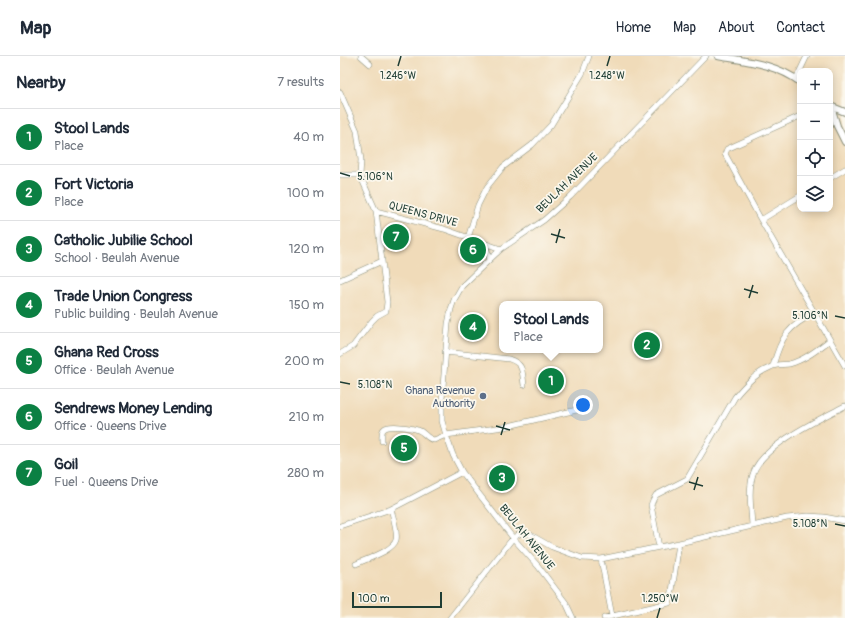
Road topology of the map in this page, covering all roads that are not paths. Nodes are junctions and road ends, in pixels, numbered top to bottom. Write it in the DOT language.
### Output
graph roads {
  1 [pos="361,56"];
  2 [pos="589,56"];
  3 [pos="706,56"];
  4 [pos="718,56"];
  5 [pos="807,56"];
  6 [pos="730,57"];
  7 [pos="370,64"];
  8 [pos="802,68"];
  9 [pos="797,80"];
  10 [pos="340,92"];
  11 [pos="833,107"];
  12 [pos="833,110"];
  13 [pos="845,112"];
  14 [pos="797,117"];
  15 [pos="842,130"];
  16 [pos="845,142"];
  17 [pos="845,170"];
  18 [pos="340,175"];
  19 [pos="360,175"];
  20 [pos="833,176"];
  21 [pos="797,198"];
  22 [pos="376,211"];
  23 [pos="761,220"];
  24 [pos="468,238"];
  25 [pos="485,244"];
  26 [pos="501,249"];
  27 [pos="490,259"];
  28 [pos="382,261"];
  29 [pos="340,280"];
  30 [pos="815,313"];
  31 [pos="830,340"];
  32 [pos="445,352"];
  33 [pos="340,354"];
  34 [pos="773,366"];
  35 [pos="845,366"];
  36 [pos="524,385"];
  37 [pos="845,406"];
  38 [pos="581,409"];
  39 [pos="446,435"];
  40 [pos="382,441"];
  41 [pos="462,472"];
  42 [pos="391,508"];
  43 [pos="845,521"];
  44 [pos="752,525"];
  45 [pos="340,526"];
  46 [pos="514,538"];
  47 [pos="679,543"];
  48 [pos="660,547"];
  49 [pos="601,559"];
  50 [pos="356,564"];
  51 [pos="612,616"];
  52 [pos="450,618"];
  53 [pos="573,618"];
  54 [pos="604,618"];
  1 -- 7 [label="street"];
  2 -- 24 [label="street"];
  3 -- 26 [label="street, BEULAH AVENUE"];
  4 -- 6 [label="street"];
  5 -- 8 [label="street"];
  6 -- 9 [label="street"];
  10 -- 19 [label="street"];
  11 -- 13 [label="street"];
  12 -- 15 [label="street"];
  14 -- 23 [label="street"];
  15 -- 16 [label="street"];
  17 -- 20 [label="street"];
  18 -- 19 [label="street"];
  19 -- 22 [label="street, QUEENS DRIVE"];
  21 -- 23 [label="street"];
  22 -- 24 [label="street, QUEENS DRIVE"];
  22 -- 28 [label="street"];
  23 -- 30 [label="street"];
  24 -- 25 [label="street, QUEENS DRIVE"];
  25 -- 26 [label="street, QUEENS DRIVE"];
  25 -- 27 [label="street"];
  26 -- 27 [label="street, BEULAH AVENUE"];
  27 -- 32 [label="street, BEULAH AVENUE"];
  28 -- 29 [label="street"];
  28 -- 33 [label="street"];
  30 -- 31 [label="street"];
  30 -- 34 [label="street"];
  31 -- 34 [label="street"];
  31 -- 35 [label="street"];
  32 -- 36 [label="street"];
  32 -- 39 [label="street, BEULAH AVENUE"];
  34 -- 48 [label="street"];
  37 -- 44 [label="street"];
  38 -- 39 [label="street"];
  39 -- 40 [label="street"];
  39 -- 41 [label="street, BEULAH AVENUE"];
  41 -- 42 [label="street"];
  41 -- 46 [label="street, BEULAH AVENUE"];
  42 -- 45 [label="street"];
  42 -- 50 [label="street"];
  43 -- 44 [label="street"];
  44 -- 47 [label="street"];
  46 -- 49 [label="street"];
  46 -- 52 [label="street"];
  46 -- 53 [label="street, BEULAH AVENUE"];
  47 -- 48 [label="street"];
  47 -- 51 [label="street"];
  48 -- 49 [label="street"];
  49 -- 51 [label="street"];
  51 -- 54 [label="street"];
}
